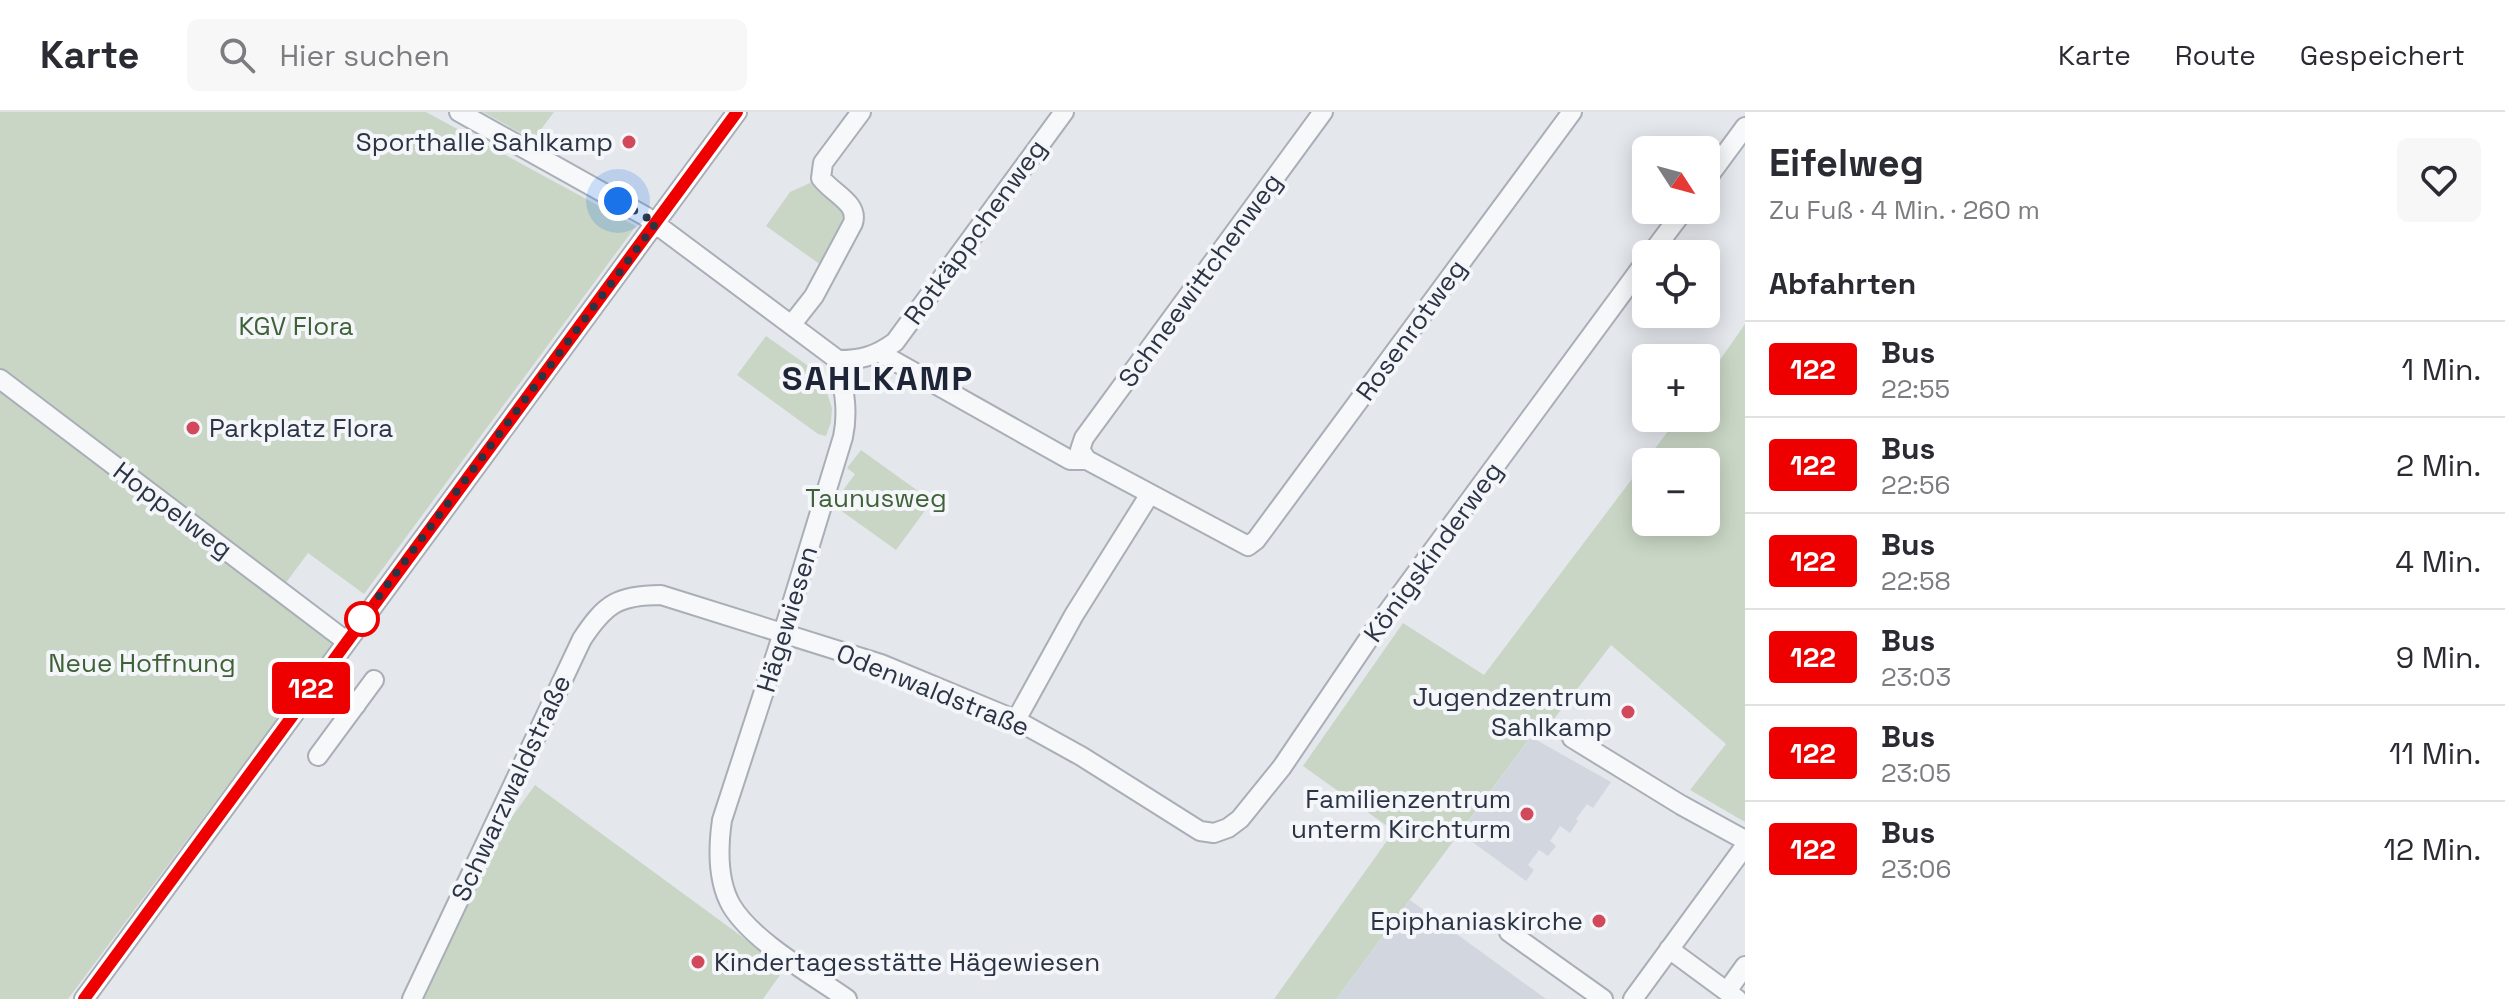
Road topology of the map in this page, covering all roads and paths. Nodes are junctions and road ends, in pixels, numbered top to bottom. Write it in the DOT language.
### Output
graph roads {
  1 [pos="459,112"];
  2 [pos="737,112"];
  3 [pos="861,112"];
  4 [pos="1323,112"];
  5 [pos="1572,112"];
  6 [pos="1061,113"];
  7 [pos="1745,127"];
  8 [pos="1720,161"];
  9 [pos="656,223"];
  10 [pos="1632,280"];
  11 [pos="792,324"];
  12 [pos="880,353"];
  13 [pos="838,360"];
  14 [pos="0,379"];
  15 [pos="1084,455"];
  16 [pos="1150,494"];
  17 [pos="633,595"];
  18 [pos="783,633"];
  19 [pos="346,641"];
  20 [pos="319,678"];
  21 [pos="374,680"];
  22 [pos="356,705"];
  23 [pos="1016,720"];
  24 [pos="1572,738"];
  25 [pos="318,756"];
  26 [pos="1214,833"];
  27 [pos="1745,843"];
  28 [pos="1509,932"];
  29 [pos="1669,949"];
  30 [pos="1745,966"];
  31 [pos="1732,995"];
  32 [pos="84,999"];
  33 [pos="412,999"];
  34 [pos="847,999"];
  35 [pos="1603,999"];
  36 [pos="1633,999"];
  1 -- 9 [label="street"];
  2 -- 9 [label="street"];
  3 -- 11 [label="street"];
  4 -- 15 [label="street, Schneewittchenweg"];
  5 -- 16 [label="street, Rosenrotweg"];
  6 -- 12 [label="street, Rotkäppchenweg"];
  7 -- 8 [label="street"];
  9 -- 11 [label="street"];
  9 -- 19 [label="street"];
  10 -- 26 [label="street, Königskinderweg"];
  11 -- 13 [label="street"];
  12 -- 13 [label="street"];
  12 -- 15 [label="street"];
  13 -- 18 [label="street, Hägewiesen"];
  14 -- 19 [label="street, Hoppelweg"];
  15 -- 16 [label="street"];
  16 -- 23 [label="street"];
  17 -- 18 [label="street, Odenwaldstraße"];
  17 -- 33 [label="street, Schwarzwaldstraße"];
  18 -- 23 [label="street, Odenwaldstraße"];
  18 -- 34 [label="street, Hägewiesen"];
  19 -- 20 [label="street"];
  20 -- 22 [label="street"];
  20 -- 32 [label="street"];
  21 -- 22 [label="street"];
  22 -- 25 [label="street"];
  23 -- 26 [label="street, Odenwaldstraße"];
  24 -- 27 [label="street"];
  27 -- 29 [label="street"];
  28 -- 35 [label="street"];
  29 -- 31 [label="street"];
  29 -- 36 [label="street"];
  30 -- 31 [label="street"];
}
